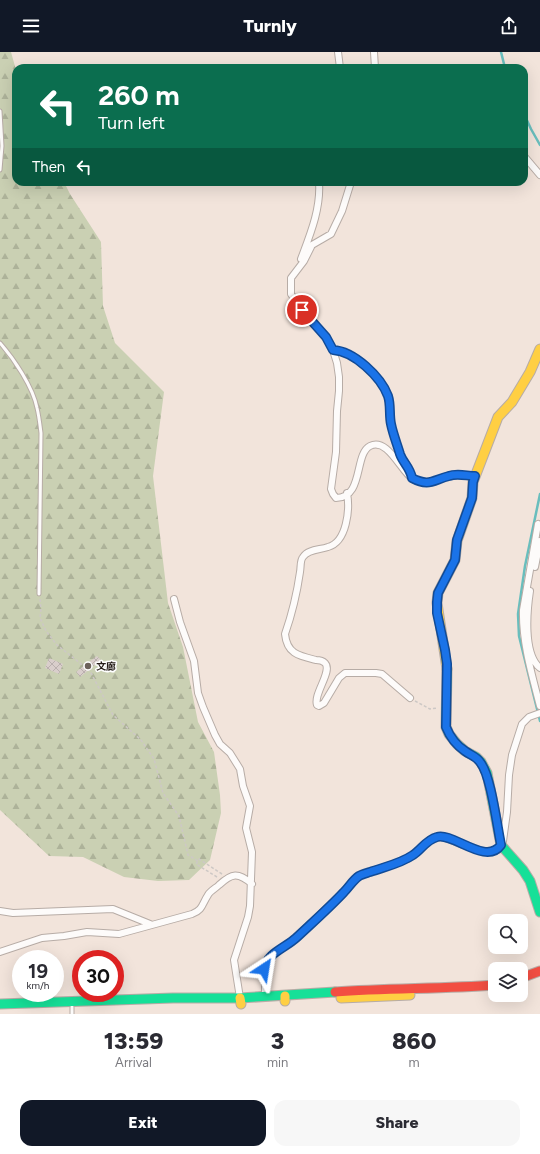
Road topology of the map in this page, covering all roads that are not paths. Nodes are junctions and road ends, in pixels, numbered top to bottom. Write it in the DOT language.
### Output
graph roads {
  1 [pos="338,52"];
  2 [pos="374,52"];
  3 [pos="340,64"];
  4 [pos="375,64"];
  5 [pos="0,111"];
  6 [pos="528,161"];
  7 [pos="0,170"];
  8 [pos="540,175"];
  9 [pos="319,186"];
  10 [pos="350,186"];
  11 [pos="297,270"];
  12 [pos="0,343"];
  13 [pos="540,349"];
  14 [pos="333,350"];
  15 [pos="475,476"];
  16 [pos="412,478"];
  17 [pos="347,493"];
  18 [pos="540,527"];
  19 [pos="540,541"];
  20 [pos="539,554"];
  21 [pos="39,594"];
  22 [pos="174,599"];
  23 [pos="540,668"];
  24 [pos="410,698"];
  25 [pos="540,706"];
  26 [pos="540,713"];
  27 [pos="501,845"];
  28 [pos="252,884"];
  29 [pos="0,911"];
  30 [pos="540,912"];
  31 [pos="150,924"];
  32 [pos="0,952"];
  33 [pos="540,971"];
  34 [pos="528,975"];
  35 [pos="540,977"];
  36 [pos="528,981"];
  37 [pos="488,986"];
  38 [pos="488,991"];
  39 [pos="265,997"];
  40 [pos="285,999"];
  41 [pos="240,1001"];
  42 [pos="0,1004"];
  43 [pos="0,1010"];
  44 [pos="72,1011"];
  1 -- 3 [label="street"];
  2 -- 4 [label="street"];
  5 -- 7 [label="lane"];
  6 -- 8 [label="street"];
  9 -- 11 [label="street"];
  10 -- 11 [label="street"];
  11 -- 14 [label="street"];
  12 -- 21 [label="lane"];
  13 -- 15 [label="main road"];
  14 -- 16 [label="street"];
  14 -- 17 [label="street"];
  15 -- 16 [label="street"];
  15 -- 27 [label="main road"];
  16 -- 17 [label="street"];
  17 -- 24 [label="street"];
  18 -- 25 [label="street"];
  19 -- 20 [label="street"];
  20 -- 23 [label="street"];
  22 -- 28 [label="street"];
  26 -- 27 [label="street"];
  27 -- 30 [label="main road"];
  27 -- 39 [label="street"];
  28 -- 31 [label="street"];
  28 -- 41 [label="street"];
  29 -- 31 [label="street"];
  31 -- 32 [label="street"];
  33 -- 34 [label="main road"];
  35 -- 36 [label="main road"];
  37 -- 40 [label="main road"];
  38 -- 40 [label="main road"];
  39 -- 40 [label="main road"];
  39 -- 41 [label="main road"];
  40 -- 41 [label="main road"];
  41 -- 42 [label="main road"];
  41 -- 44 [label="main road"];
  43 -- 44 [label="main road"];
}
